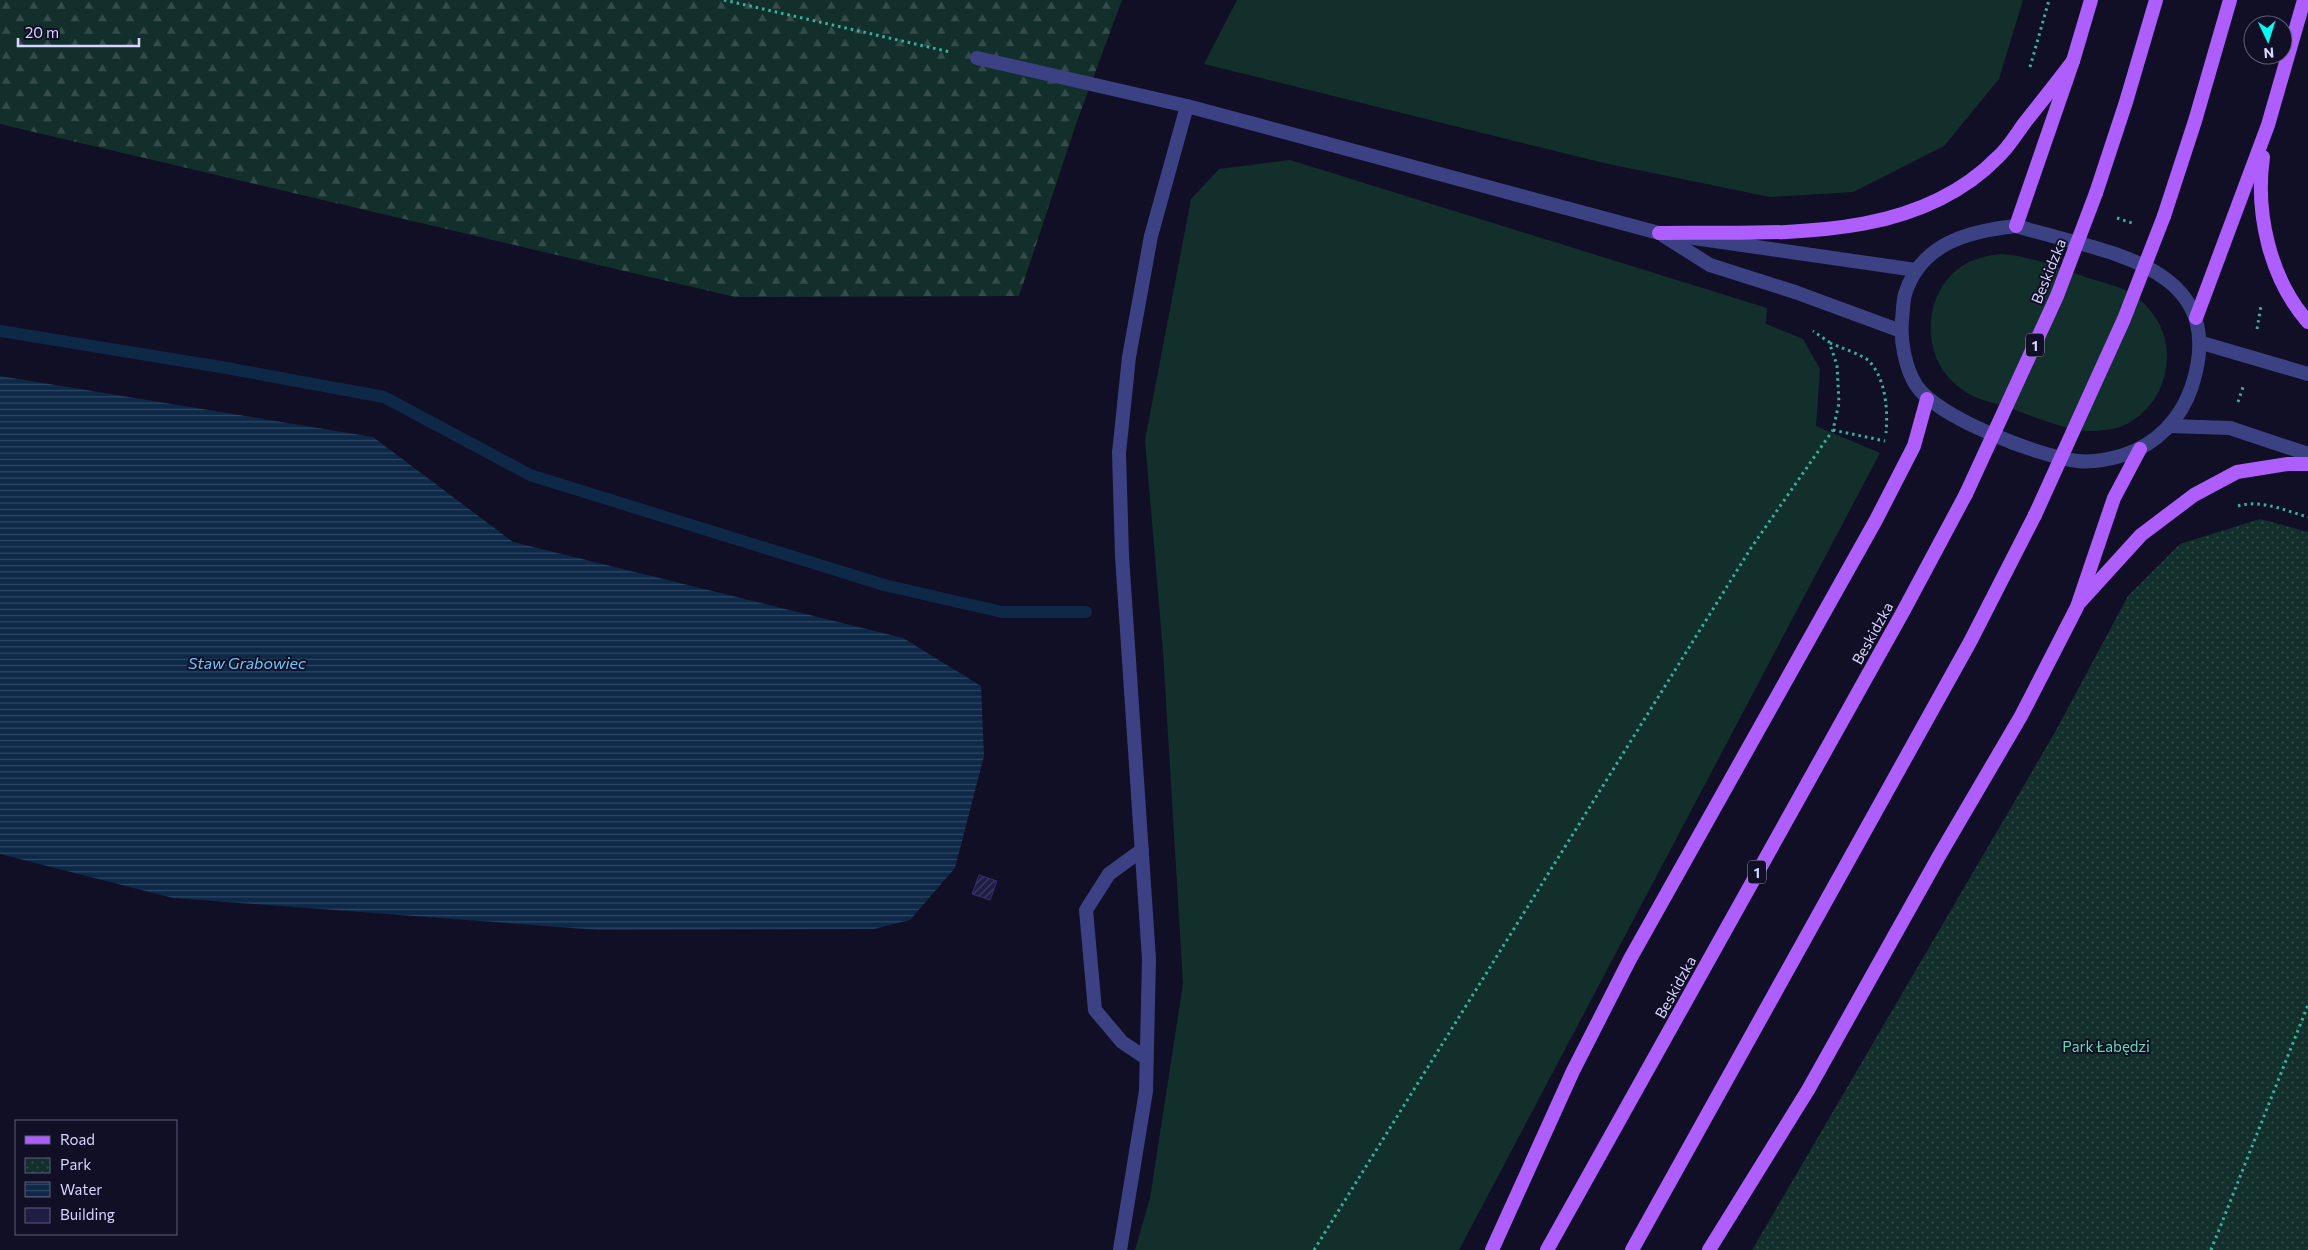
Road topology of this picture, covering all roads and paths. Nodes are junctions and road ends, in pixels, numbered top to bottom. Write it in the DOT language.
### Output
graph roads {
  1 [pos="724,0"];
  2 [pos="2091,0"];
  3 [pos="2156,0"];
  4 [pos="2230,0"];
  5 [pos="2304,0"];
  6 [pos="977,58"];
  7 [pos="2073,61"];
  8 [pos="1187,106"];
  9 [pos="2268,125"];
  10 [pos="2016,226"];
  11 [pos="1659,234"];
  12 [pos="1916,270"];
  13 [pos="2196,318"];
  14 [pos="2308,322"];
  15 [pos="1809,328"];
  16 [pos="1901,331"];
  17 [pos="1829,342"];
  18 [pos="2202,343"];
  19 [pos="2308,374"];
  20 [pos="1927,399"];
  21 [pos="2170,426"];
  22 [pos="1886,441"];
  23 [pos="2140,450"];
  24 [pos="2308,454"];
  25 [pos="2308,464"];
  26 [pos="2262,504"];
  27 [pos="2308,517"];
  28 [pos="2076,606"];
  29 [pos="1142,850"];
  30 [pos="2308,1005"];
  31 [pos="1146,1058"];
  32 [pos="1120,1250"];
  33 [pos="1314,1250"];
  34 [pos="1492,1250"];
  35 [pos="1546,1250"];
  36 [pos="1632,1250"];
  37 [pos="1709,1250"];
  38 [pos="2211,1250"];
  1 -- 6 [label="path"];
  2 -- 7 [label="main road"];
  3 -- 35 [label="main road, Beskidzka / 1, bridge"];
  4 -- 36 [label="main road, bridge"];
  5 -- 9 [label="main road"];
  6 -- 8 [label="street"];
  7 -- 10 [label="main road"];
  7 -- 11 [label="main road"];
  8 -- 11 [label="street"];
  8 -- 29 [label="street"];
  9 -- 13 [label="main road"];
  9 -- 14 [label="main road"];
  10 -- 12 [label="street"];
  10 -- 13 [label="street"];
  11 -- 12 [label="street"];
  11 -- 16 [label="street"];
  12 -- 16 [label="street"];
  13 -- 18 [label="street"];
  15 -- 17 [label="path"];
  16 -- 20 [label="street"];
  17 -- 22 [label="path"];
  17 -- 33 [label="path"];
  18 -- 19 [label="street"];
  18 -- 21 [label="street"];
  20 -- 23 [label="street"];
  20 -- 34 [label="main road"];
  21 -- 23 [label="street"];
  21 -- 24 [label="street"];
  23 -- 28 [label="main road"];
  25 -- 28 [label="main road"];
  26 -- 27 [label="path"];
  28 -- 37 [label="main road"];
  29 -- 31 [label="street"];
  29 -- 31 [label="street"];
  30 -- 38 [label="path"];
  31 -- 32 [label="street"];
}
